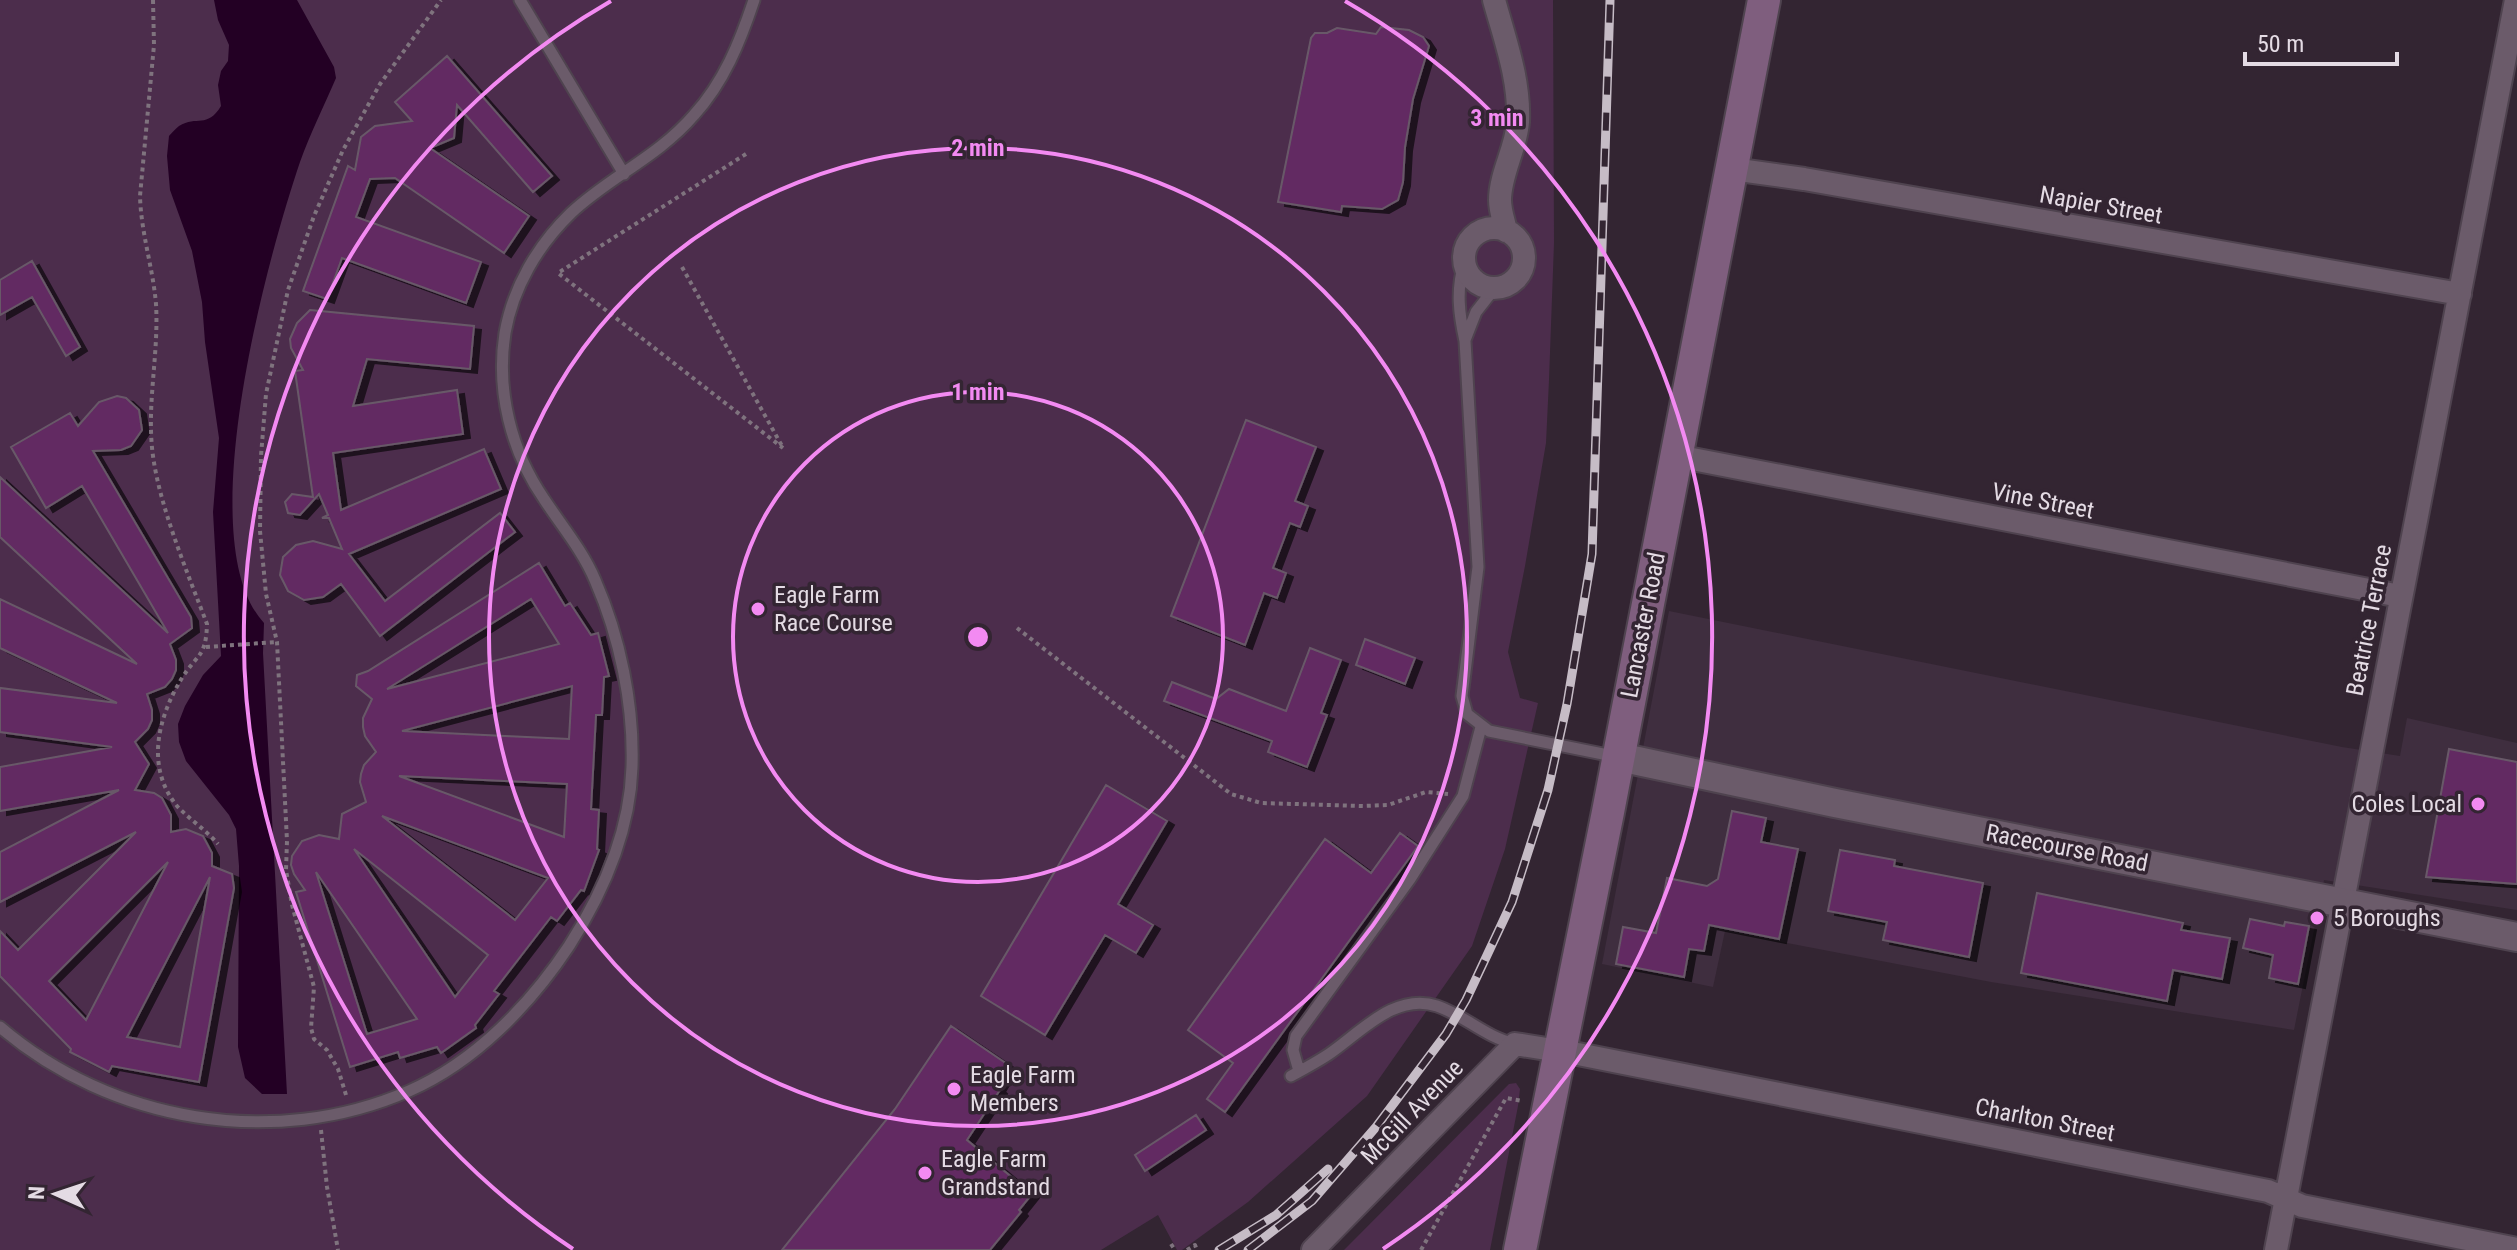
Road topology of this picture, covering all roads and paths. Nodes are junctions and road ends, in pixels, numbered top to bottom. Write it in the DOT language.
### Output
graph roads {
  1 [pos="153,0"];
  2 [pos="441,0"];
  3 [pos="520,0"];
  4 [pos="754,0"];
  5 [pos="1494,0"];
  6 [pos="1764,0"];
  7 [pos="2516,0"];
  8 [pos="2512,48"];
  9 [pos="746,154"];
  10 [pos="1732,169"];
  11 [pos="624,174"];
  12 [pos="1502,185"];
  13 [pos="1506,231"];
  14 [pos="1480,232"];
  15 [pos="1464,264"];
  16 [pos="682,267"];
  17 [pos="1494,289"];
  18 [pos="2460,294"];
  19 [pos="1465,341"];
  20 [pos="1677,456"];
  21 [pos="2400,596"];
  22 [pos="1017,628"];
  23 [pos="277,642"];
  24 [pos="206,647"];
  25 [pos="1481,727"];
  26 [pos="1619,757"];
  27 [pos="1451,794"];
  28 [pos="218,844"];
  29 [pos="2343,902"];
  30 [pos="2517,937"];
  31 [pos="0,1027"];
  32 [pos="1515,1044"];
  33 [pos="1560,1051"];
  34 [pos="1501,1086"];
  35 [pos="1506,1098"];
  36 [pos="1523,1101"];
  37 [pos="350,1111"];
  38 [pos="320,1116"];
  39 [pos="2285,1199"];
  40 [pos="1171,1244"];
  41 [pos="1196,1248"];
  42 [pos="2517,1249"];
  43 [pos="338,1250"];
  44 [pos="1175,1250"];
  45 [pos="1187,1250"];
  46 [pos="1313,1250"];
  47 [pos="1421,1250"];
  48 [pos="1520,1250"];
  49 [pos="2276,1250"];
  1 -- 24 [label="path"];
  2 -- 23 [label="path"];
  3 -- 11 [label="lane"];
  4 -- 11 [label="lane"];
  5 -- 12 [label="street"];
  6 -- 10 [label="main road, Lancaster Road"];
  7 -- 8 [label="street, Beatrice Terrace"];
  8 -- 18 [label="street, Beatrice Terrace"];
  9 -- 16 [label="path"];
  10 -- 18 [label="street, Napier Street"];
  10 -- 20 [label="main road, Lancaster Road"];
  11 -- 37 [label="lane"];
  12 -- 13 [label="street"];
  12 -- 14 [label="street"];
  13 -- 14 [label="street"];
  13 -- 17 [label="street"];
  14 -- 15 [label="street"];
  15 -- 17 [label="street"];
  15 -- 19 [label="lane"];
  17 -- 19 [label="lane"];
  18 -- 21 [label="street, Beatrice Terrace"];
  19 -- 25 [label="lane"];
  20 -- 21 [label="street, Vine Street"];
  20 -- 26 [label="main road, Lancaster Road"];
  21 -- 29 [label="street, Beatrice Terrace"];
  22 -- 27 [label="path"];
  23 -- 24 [label="path"];
  23 -- 37 [label="path"];
  24 -- 28 [label="path"];
  25 -- 26 [label="lane"];
  25 -- 32 [label="lane"];
  26 -- 29 [label="street, Racecourse Road"];
  26 -- 33 [label="main road, Lancaster Road"];
  29 -- 30 [label="street, Racecourse Road"];
  29 -- 39 [label="street, Beatrice Terrace"];
  31 -- 38 [label="lane"];
  32 -- 33 [label="street"];
  32 -- 46 [label="street, McGill Avenue"];
  33 -- 39 [label="street, Charlton Street"];
  33 -- 48 [label="main road, Lancaster Road"];
  34 -- 35 [label="path"];
  35 -- 36 [label="path"];
  35 -- 47 [label="path"];
  37 -- 38 [label="lane"];
  38 -- 43 [label="path"];
  39 -- 42 [label="street, Charlton Street"];
  39 -- 49 [label="street, Beatrice Terrace"];
  40 -- 44 [label="path"];
  41 -- 45 [label="path"];
}
